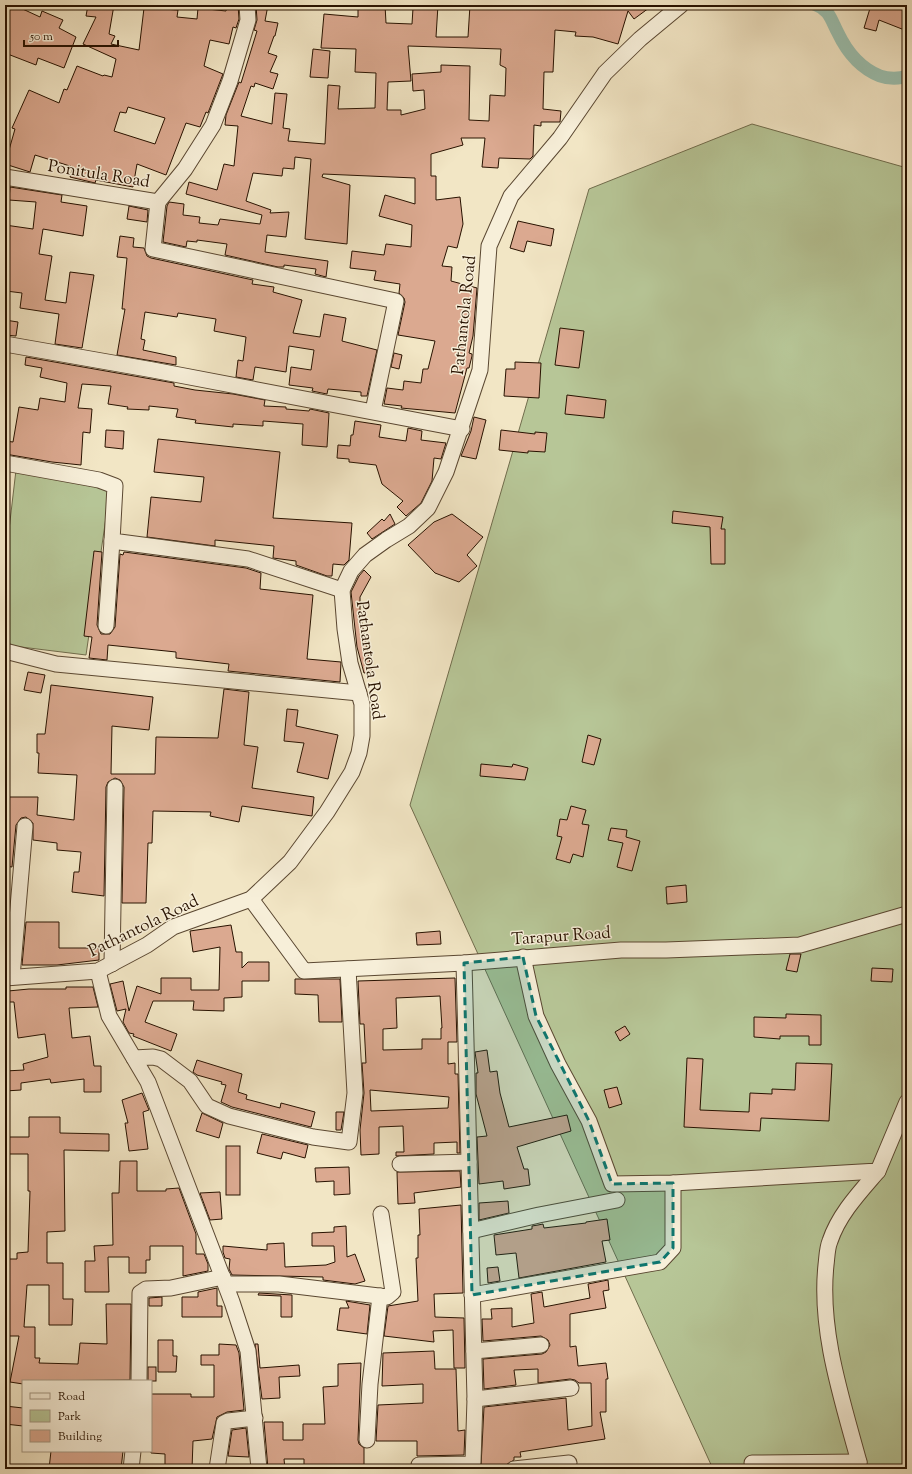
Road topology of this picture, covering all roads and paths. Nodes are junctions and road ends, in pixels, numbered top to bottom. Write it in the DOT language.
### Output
graph roads {
  1 [pos="247,5"];
  2 [pos="681,5"];
  3 [pos="5,177"];
  4 [pos="158,202"];
  5 [pos="5,344"];
  6 [pos="373,412"];
  7 [pos="462,429"];
  8 [pos="5,465"];
  9 [pos="112,541"];
  10 [pos="342,590"];
  11 [pos="106,626"];
  12 [pos="5,651"];
  13 [pos="359,693"];
  14 [pos="115,787"];
  15 [pos="25,826"];
  16 [pos="251,899"];
  17 [pos="907,914"];
  18 [pos="523,957"];
  19 [pos="464,963"];
  20 [pos="112,964"];
  21 [pos="348,970"];
  22 [pos="98,971"];
  23 [pos="9,978"];
  24 [pos="134,1058"];
  25 [pos="907,1102"];
  26 [pos="469,1162"];
  27 [pos="400,1164"];
  28 [pos="878,1171"];
  29 [pos="674,1183"];
  30 [pos="617,1200"];
  31 [pos="381,1214"];
  32 [pos="471,1231"];
  33 [pos="225,1280"];
  34 [pos="472,1295"];
  35 [pos="380,1296"];
  36 [pos="541,1345"];
  37 [pos="474,1351"];
  38 [pos="139,1380"];
  39 [pos="571,1388"];
  40 [pos="475,1398"];
  41 [pos="255,1418"];
  42 [pos="368,1440"];
  43 [pos="133,1452"];
  44 [pos="569,1462"];
  45 [pos="752,1463"];
  46 [pos="419,1465"];
  47 [pos="474,1465"];
  48 [pos="859,1465"];
  49 [pos="131,1469"];
  50 [pos="217,1469"];
  51 [pos="259,1469"];
  52 [pos="514,1469"];
  1 -- 4 [label="street, Ponitula Road"];
  2 -- 7 [label="street, Pathantola Road"];
  3 -- 4 [label="street, Ponitula Road"];
  4 -- 6 [label="street"];
  5 -- 6 [label="street"];
  6 -- 7 [label="street"];
  7 -- 10 [label="street, Pathantola Road"];
  8 -- 9 [label="street"];
  9 -- 10 [label="street"];
  9 -- 11 [label="street"];
  10 -- 13 [label="street, Pathantola Road"];
  12 -- 13 [label="street"];
  13 -- 16 [label="street, Pathantola Road"];
  14 -- 20 [label="street"];
  15 -- 23 [label="street"];
  16 -- 20 [label="street, Pathantola Road"];
  16 -- 21 [label="street, Tarapur Road"];
  17 -- 18 [label="street, Tarapur Road"];
  18 -- 19 [label="street, Tarapur Road"];
  18 -- 29 [label="street"];
  19 -- 21 [label="street, Tarapur Road"];
  19 -- 26 [label="street"];
  20 -- 22 [label="street, Pathantola Road"];
  21 -- 24 [label="street"];
  22 -- 23 [label="street, Pathantola Road"];
  22 -- 24 [label="street"];
  24 -- 33 [label="street"];
  25 -- 28 [label="street"];
  26 -- 27 [label="street"];
  26 -- 32 [label="street"];
  28 -- 29 [label="street"];
  28 -- 48 [label="street"];
  29 -- 34 [label="street"];
  30 -- 32 [label="street"];
  31 -- 35 [label="street"];
  32 -- 34 [label="street"];
  33 -- 35 [label="street"];
  33 -- 38 [label="street"];
  33 -- 41 [label="street"];
  34 -- 37 [label="street"];
  35 -- 42 [label="street"];
  36 -- 37 [label="street"];
  37 -- 40 [label="street"];
  39 -- 40 [label="street"];
  40 -- 47 [label="street"];
  41 -- 50 [label="street"];
  41 -- 51 [label="street"];
  43 -- 49 [label="street"];
  44 -- 52 [label="street"];
  45 -- 48 [label="street"];
  46 -- 47 [label="street"];
}
